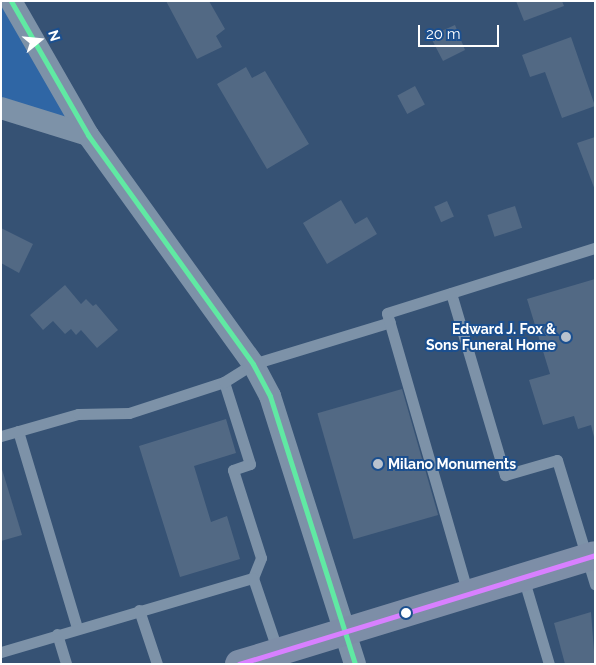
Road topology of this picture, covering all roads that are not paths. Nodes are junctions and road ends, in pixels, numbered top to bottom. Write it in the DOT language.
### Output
graph roads {
  1 [pos="12,1"];
  2 [pos="1,108"];
  3 [pos="88,135"];
  4 [pos="595,248"];
  5 [pos="451,293"];
  6 [pos="390,322"];
  7 [pos="253,364"];
  8 [pos="224,382"];
  9 [pos="18,431"];
  10 [pos="1,436"];
  11 [pos="591,556"];
  12 [pos="523,577"];
  13 [pos="253,578"];
  14 [pos="595,584"];
  15 [pos="468,594"];
  16 [pos="139,610"];
  17 [pos="77,628"];
  18 [pos="345,631"];
  19 [pos="57,634"];
  20 [pos="1,652"];
  21 [pos="278,652"];
  22 [pos="66,664"];
  23 [pos="157,664"];
  24 [pos="239,664"];
  25 [pos="355,664"];
  26 [pos="550,664"];
  1 -- 3 [label="street"];
  2 -- 3 [label="street"];
  3 -- 7 [label="street"];
  4 -- 5 [label="lane"];
  5 -- 6 [label="lane"];
  5 -- 11 [label="lane"];
  6 -- 7 [label="lane"];
  6 -- 15 [label="lane"];
  7 -- 8 [label="lane"];
  7 -- 18 [label="street"];
  8 -- 9 [label="lane"];
  8 -- 13 [label="lane"];
  9 -- 10 [label="lane"];
  9 -- 17 [label="lane"];
  11 -- 12 [label="main road"];
  11 -- 14 [label="lane"];
  12 -- 15 [label="main road"];
  12 -- 26 [label="lane"];
  13 -- 16 [label="lane"];
  13 -- 21 [label="lane"];
  15 -- 18 [label="main road"];
  16 -- 17 [label="lane"];
  16 -- 23 [label="lane"];
  17 -- 19 [label="lane"];
  18 -- 21 [label="main road"];
  18 -- 25 [label="street"];
  19 -- 20 [label="lane"];
  19 -- 22 [label="lane"];
  21 -- 24 [label="main road"];
}
